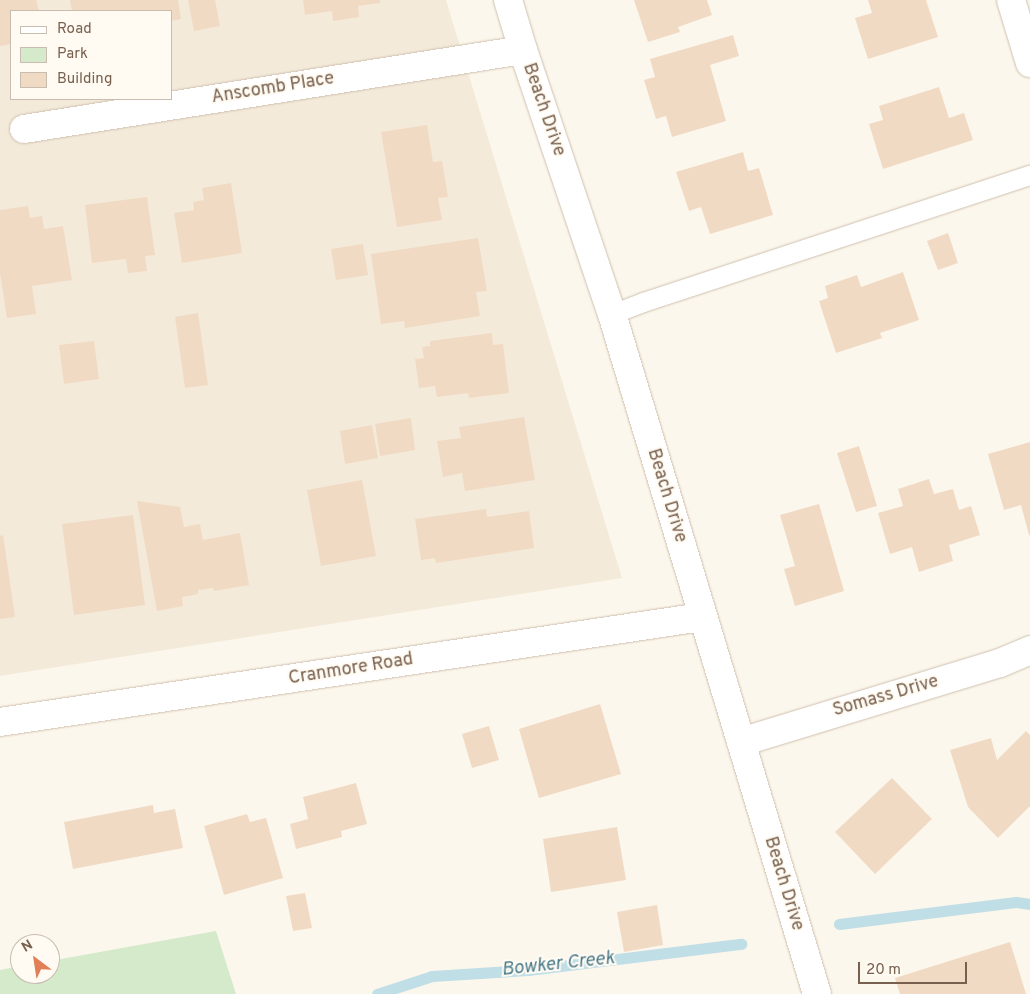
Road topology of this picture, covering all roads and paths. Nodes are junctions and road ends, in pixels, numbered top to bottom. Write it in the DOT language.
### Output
graph roads {
  1 [pos="508,0"];
  2 [pos="1012,0"];
  3 [pos="523,50"];
  4 [pos="1030,62"];
  5 [pos="24,129"];
  6 [pos="1030,175"];
  7 [pos="612,314"];
  8 [pos="702,617"];
  9 [pos="1030,650"];
  10 [pos="0,722"];
  11 [pos="740,742"];
  12 [pos="817,994"];
  1 -- 3 [label="street, Beach Drive"];
  2 -- 4 [label="street"];
  3 -- 5 [label="street, Anscomb Place"];
  3 -- 7 [label="street, Beach Drive"];
  6 -- 7 [label="lane"];
  7 -- 8 [label="street, Beach Drive"];
  8 -- 10 [label="street, Cranmore Road"];
  8 -- 11 [label="street, Beach Drive"];
  9 -- 11 [label="street, Somass Drive"];
  11 -- 12 [label="street, Beach Drive"];
}
